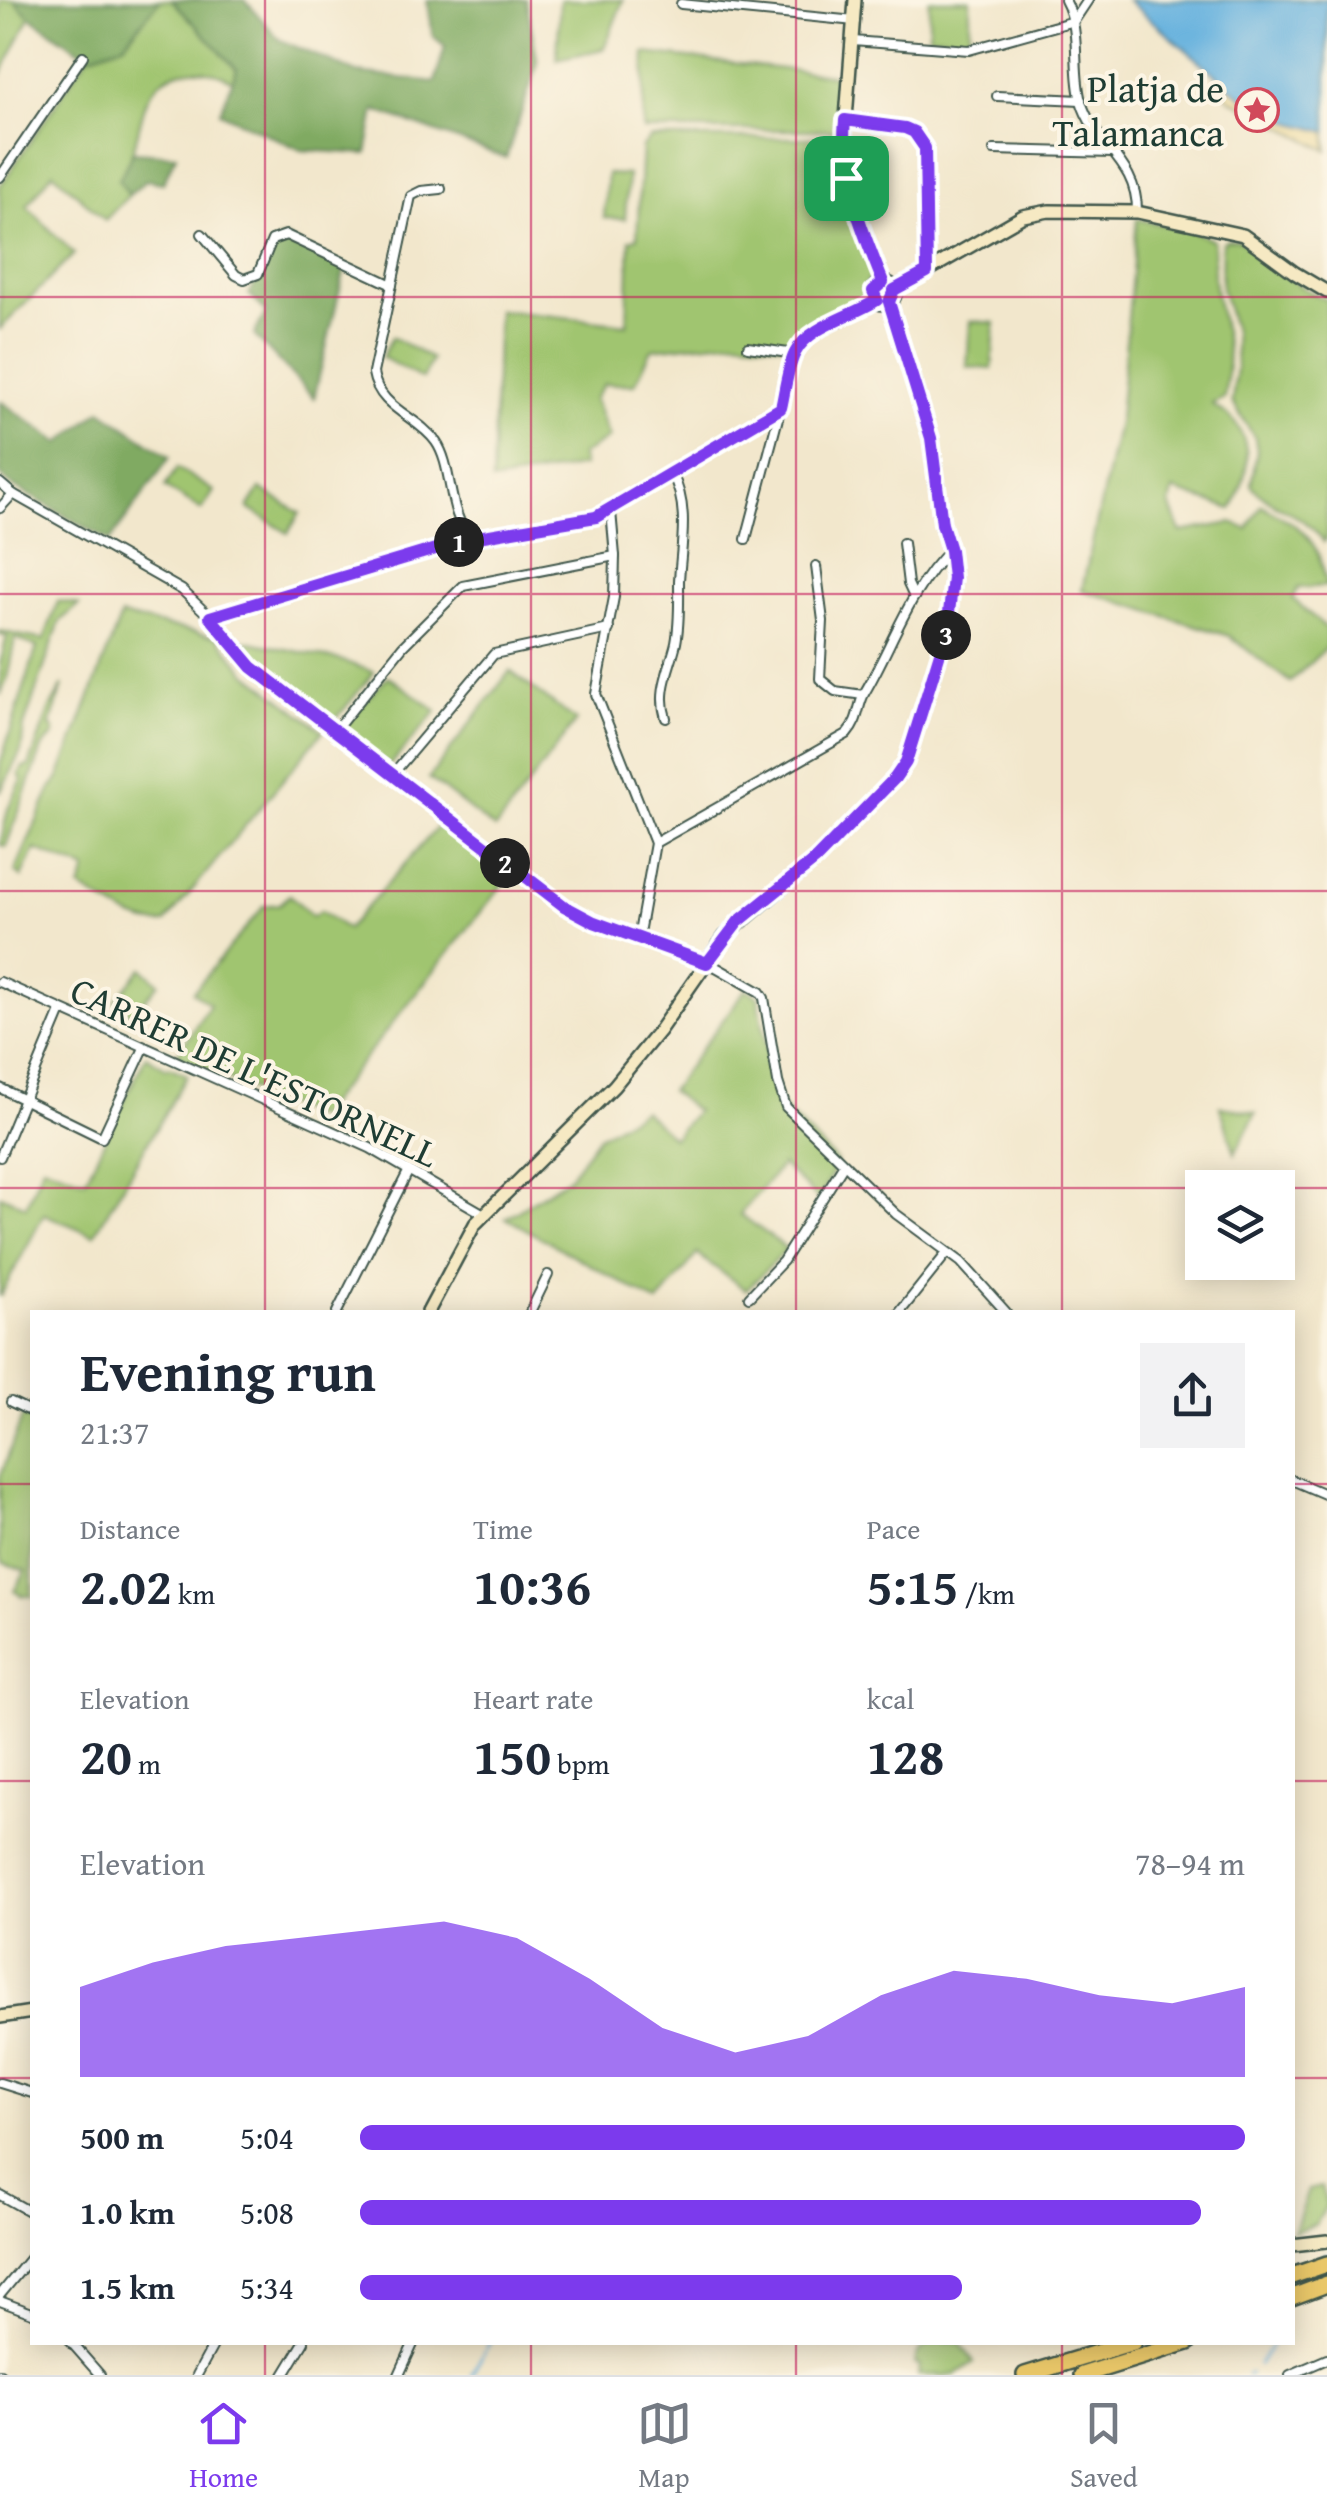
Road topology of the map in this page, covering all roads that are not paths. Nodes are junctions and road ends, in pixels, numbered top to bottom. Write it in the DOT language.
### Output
graph roads {
  1 [pos="856,0"];
  2 [pos="1065,0"];
  3 [pos="1088,0"];
  4 [pos="681,4"];
  5 [pos="855,21"];
  6 [pos="1074,21"];
  7 [pos="853,41"];
  8 [pos="83,56"];
  9 [pos="998,96"];
  10 [pos="1081,100"];
  11 [pos="845,120"];
  12 [pos="994,150"];
  13 [pos="1114,153"];
  14 [pos="0,177"];
  15 [pos="441,189"];
  16 [pos="1137,212"];
  17 [pos="202,234"];
  18 [pos="927,272"];
  19 [pos="392,285"];
  20 [pos="1327,292"];
  21 [pos="886,293"];
  22 [pos="748,347"];
  23 [pos="794,354"];
  24 [pos="781,408"];
  25 [pos="672,474"];
  26 [pos="0,483"];
  27 [pos="13,494"];
  28 [pos="0,508"];
  29 [pos="611,511"];
  30 [pos="472,538"];
  31 [pos="746,539"];
  32 [pos="903,543"];
  33 [pos="950,550"];
  34 [pos="615,556"];
  35 [pos="816,566"];
  36 [pos="914,597"];
  37 [pos="210,617"];
  38 [pos="609,629"];
  39 [pos="863,695"];
  40 [pos="666,718"];
  41 [pos="334,732"];
  42 [pos="391,776"];
  43 [pos="655,842"];
  44 [pos="638,939"];
  45 [pos="707,963"];
  46 [pos="0,982"];
  47 [pos="61,1011"];
  48 [pos="144,1048"];
  49 [pos="0,1088"];
  50 [pos="24,1100"];
  51 [pos="0,1157"];
  52 [pos="844,1164"];
  53 [pos="409,1170"];
  54 [pos="484,1214"];
  55 [pos="948,1253"];
  56 [pos="548,1276"];
  57 [pos="748,1298"];
  58 [pos="338,1310"];
  59 [pos="429,1310"];
  60 [pos="531,1310"];
  61 [pos="906,1310"];
  62 [pos="1004,1310"];
  63 [pos="12,1402"];
  64 [pos="30,1411"];
  65 [pos="1295,1481"];
  66 [pos="1327,1495"];
  67 [pos="30,2012"];
  68 [pos="0,2017"];
  69 [pos="0,2083"];
  70 [pos="30,2092"];
  71 [pos="0,2196"];
  72 [pos="30,2212"];
  73 [pos="1327,2240"];
  74 [pos="1297,2242"];
  75 [pos="30,2258"];
  76 [pos="1327,2264"];
  77 [pos="0,2272"];
  78 [pos="1327,2274"];
  79 [pos="1295,2275"];
  80 [pos="12,2280"];
  81 [pos="1327,2284"];
  82 [pos="1295,2285"];
  83 [pos="1295,2295"];
  84 [pos="1327,2295"];
  85 [pos="0,2298"];
  86 [pos="1295,2306"];
  87 [pos="30,2312"];
  88 [pos="74,2345"];
  89 [pos="214,2345"];
  90 [pos="302,2345"];
  91 [pos="413,2345"];
  92 [pos="1108,2345"];
  93 [pos="1123,2345"];
  94 [pos="1152,2345"];
  95 [pos="1178,2345"];
  96 [pos="1082,2357"];
  97 [pos="1327,2359"];
  98 [pos="100,2375"];
  99 [pos="198,2375"];
  100 [pos="284,2375"];
  101 [pos="400,2375"];
  102 [pos="1025,2375"];
  103 [pos="1066,2375"];
  104 [pos="1082,2375"];
  105 [pos="1290,2375"];
  1 -- 5 [label="street"];
  2 -- 6 [label="street"];
  3 -- 6 [label="street"];
  4 -- 5 [label="street"];
  5 -- 7 [label="street"];
  6 -- 7 [label="street"];
  6 -- 10 [label="street"];
  7 -- 11 [label="street"];
  8 -- 14 [label="street"];
  9 -- 10 [label="street"];
  10 -- 13 [label="street"];
  11 -- 18 [label="street"];
  11 -- 21 [label="street"];
  12 -- 13 [label="street"];
  13 -- 16 [label="street"];
  15 -- 19 [label="street"];
  16 -- 18 [label="street"];
  16 -- 20 [label="street"];
  17 -- 19 [label="street"];
  18 -- 21 [label="street"];
  19 -- 30 [label="street"];
  21 -- 23 [label="street"];
  21 -- 33 [label="street"];
  22 -- 23 [label="street"];
  23 -- 24 [label="street"];
  24 -- 25 [label="street"];
  24 -- 31 [label="street"];
  25 -- 29 [label="street"];
  25 -- 40 [label="street"];
  26 -- 27 [label="street"];
  27 -- 28 [label="street"];
  27 -- 37 [label="street"];
  29 -- 30 [label="street"];
  29 -- 34 [label="street"];
  30 -- 37 [label="street"];
  32 -- 36 [label="street"];
  33 -- 36 [label="street"];
  33 -- 45 [label="street"];
  34 -- 38 [label="street"];
  34 -- 41 [label="street"];
  35 -- 39 [label="street"];
  36 -- 39 [label="street"];
  37 -- 41 [label="street"];
  38 -- 42 [label="street"];
  38 -- 43 [label="street"];
  39 -- 43 [label="street"];
  41 -- 42 [label="street"];
  42 -- 44 [label="street"];
  43 -- 44 [label="street"];
  44 -- 45 [label="street"];
  45 -- 52 [label="street"];
  45 -- 54 [label="street"];
  46 -- 47 [label="street, CARRER DE L'ESTORNELL"];
  47 -- 48 [label="street, CARRER DE L'ESTORNELL"];
  47 -- 50 [label="street"];
  48 -- 50 [label="street"];
  48 -- 53 [label="street, CARRER DE L'ESTORNELL"];
  49 -- 50 [label="street"];
  50 -- 51 [label="street"];
  52 -- 55 [label="street"];
  52 -- 57 [label="street"];
  53 -- 54 [label="street, CARRER DE L'ESTORNELL"];
  53 -- 58 [label="street"];
  54 -- 59 [label="street"];
  55 -- 61 [label="street"];
  55 -- 62 [label="street"];
  56 -- 60 [label="street"];
  63 -- 64 [label="street"];
  65 -- 66 [label="street"];
  67 -- 68 [label="street"];
  69 -- 70 [label="street"];
  71 -- 72 [label="street"];
  73 -- 74 [label="street"];
  75 -- 80 [label="street"];
  76 -- 79 [label="highway"];
  77 -- 80 [label="street"];
  78 -- 82 [label="highway"];
  80 -- 85 [label="street"];
  81 -- 83 [label="highway"];
  84 -- 86 [label="highway"];
  85 -- 87 [label="street"];
  88 -- 98 [label="street"];
  89 -- 99 [label="street"];
  90 -- 100 [label="street"];
  91 -- 101 [label="street"];
  92 -- 96 [label="highway"];
  93 -- 96 [label="highway"];
  94 -- 103 [label="highway"];
  95 -- 104 [label="highway"];
  96 -- 102 [label="highway"];
  97 -- 105 [label="street"];
}
